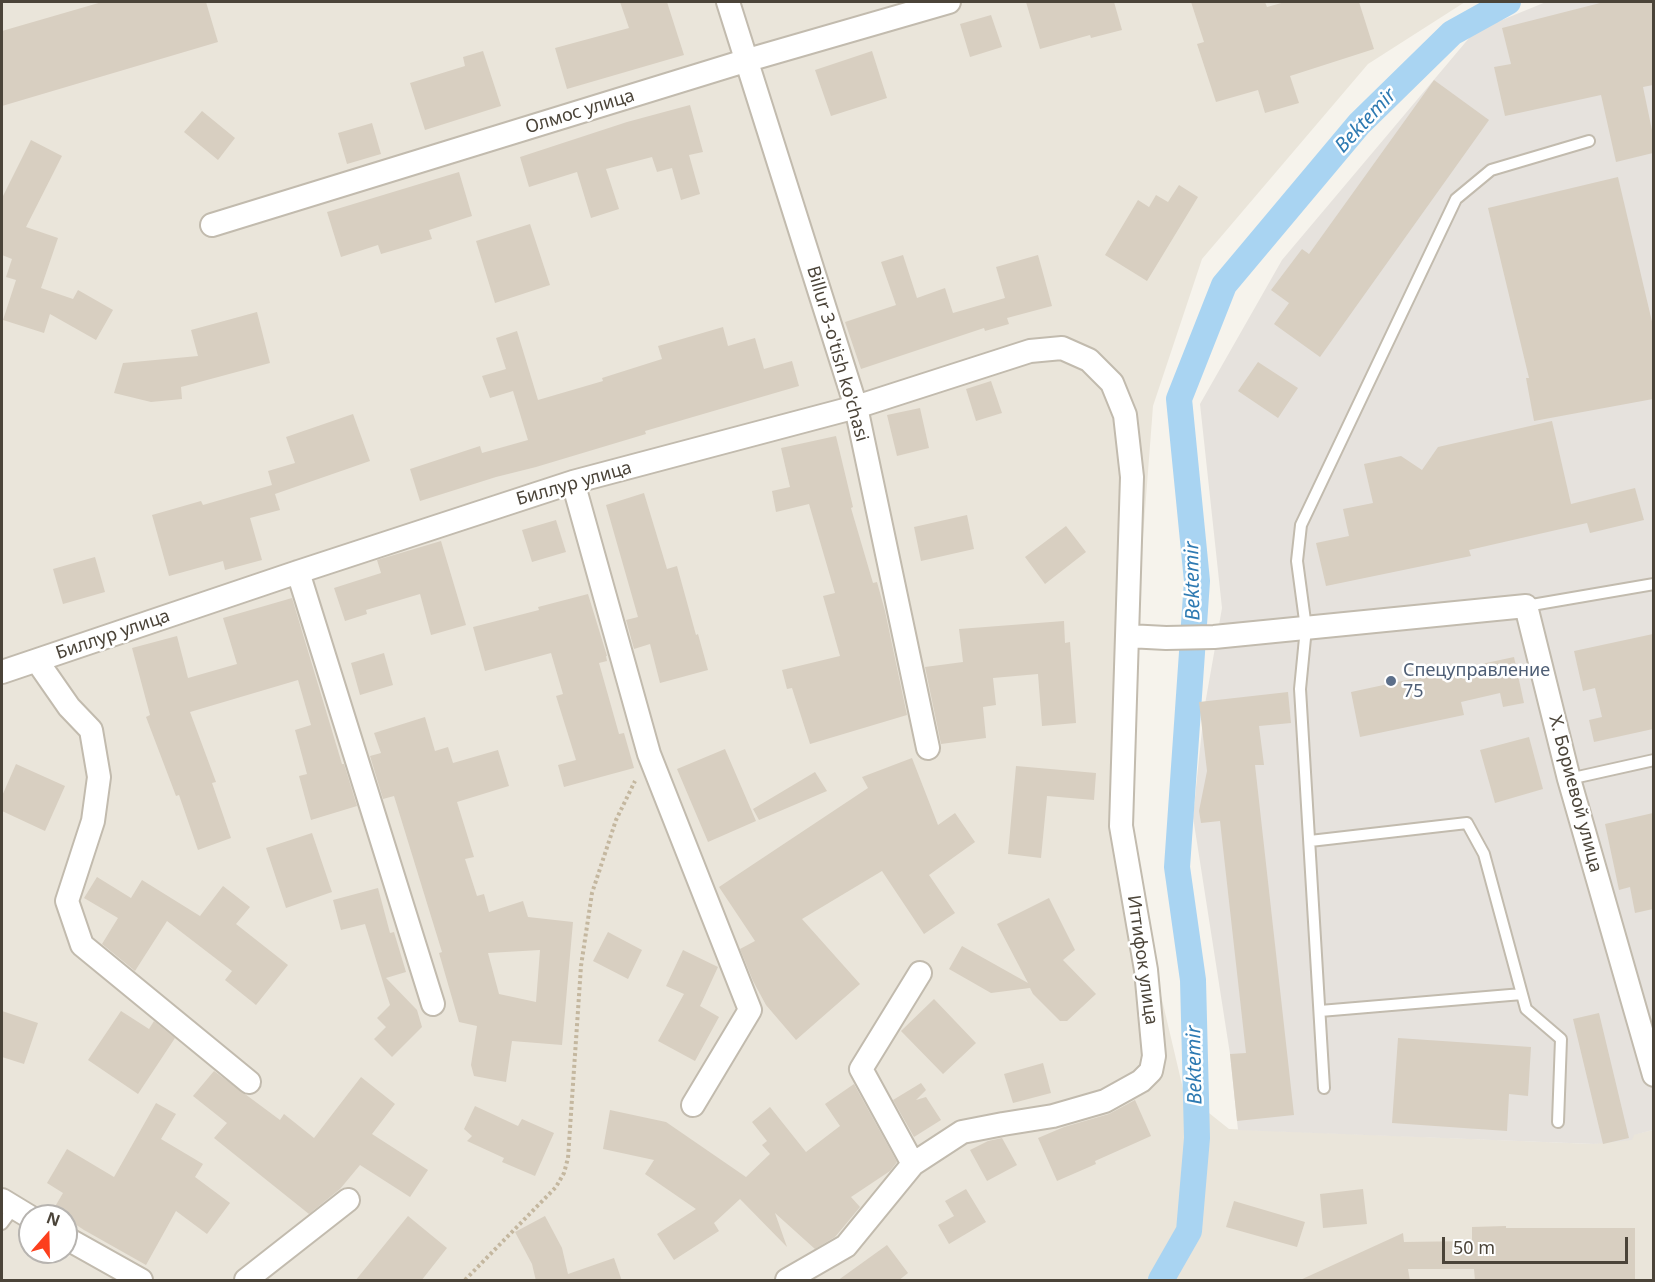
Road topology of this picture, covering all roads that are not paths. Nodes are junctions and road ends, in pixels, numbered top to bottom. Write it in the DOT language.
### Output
graph roads {
  1 [pos="729,2"];
  2 [pos="950,2"];
  3 [pos="748,60"];
  4 [pos="1589,141"];
  5 [pos="212,225"];
  6 [pos="856,407"];
  7 [pos="1125,415"];
  8 [pos="573,482"];
  9 [pos="298,572"];
  10 [pos="1653,584"];
  11 [pos="1526,606"];
  12 [pos="1306,628"];
  13 [pos="1128,636"];
  14 [pos="37,661"];
  15 [pos="2,672"];
  16 [pos="928,748"];
  17 [pos="1653,760"];
  18 [pos="1569,779"];
  19 [pos="1310,841"];
  20 [pos="920,974"];
  21 [pos="1522,994"];
  22 [pos="433,1004"];
  23 [pos="1320,1011"];
  24 [pos="1652,1067"];
  25 [pos="249,1082"];
  26 [pos="1324,1088"];
  27 [pos="693,1105"];
  28 [pos="1558,1122"];
  29 [pos="914,1164"];
  30 [pos="348,1200"];
  31 [pos="78,1245"];
  32 [pos="141,1281"];
  33 [pos="246,1281"];
  34 [pos="787,1281"];
  1 -- 3 [label="street, Billur 3-o'tish ko'chasi"];
  2 -- 3 [label="street, Олмос улица"];
  3 -- 5 [label="street, Олмос улица"];
  3 -- 6 [label="street, Billur 3-o'tish ko'chasi"];
  4 -- 12 [label="lane"];
  6 -- 7 [label="street, Биллур улица"];
  6 -- 8 [label="street, Биллур улица"];
  6 -- 16 [label="street, Billur 3-o'tish ko'chasi"];
  7 -- 13 [label="street, Иттифок улица"];
  8 -- 9 [label="street, Биллур улица"];
  8 -- 27 [label="street"];
  9 -- 14 [label="street, Биллур улица"];
  9 -- 22 [label="street"];
  10 -- 11 [label="lane"];
  11 -- 12 [label="street"];
  11 -- 18 [label="street, Х. Бориевой улица"];
  12 -- 13 [label="street"];
  12 -- 19 [label="lane"];
  13 -- 29 [label="street, Иттифок улица"];
  14 -- 15 [label="street, Биллур улица"];
  14 -- 25 [label="street"];
  17 -- 18 [label="lane"];
  18 -- 24 [label="street, Х. Бориевой улица"];
  19 -- 21 [label="lane"];
  19 -- 23 [label="lane"];
  20 -- 29 [label="street"];
  21 -- 23 [label="lane"];
  21 -- 28 [label="lane"];
  23 -- 26 [label="lane"];
  29 -- 34 [label="street, Иттифок улица"];
  30 -- 33 [label="street"];
  31 -- 32 [label="street"];
}
